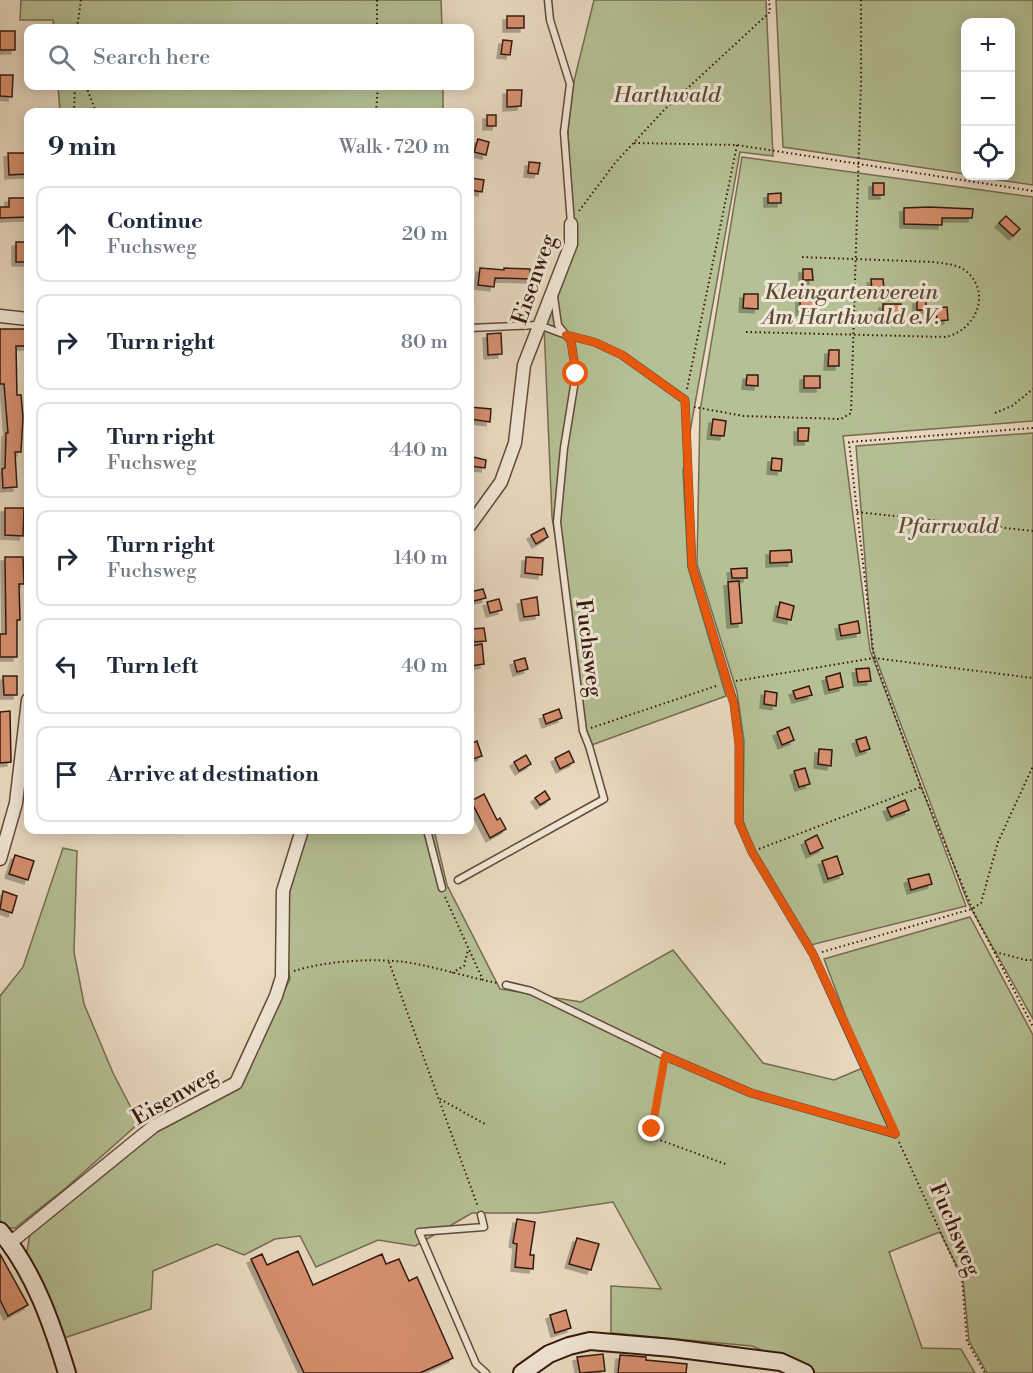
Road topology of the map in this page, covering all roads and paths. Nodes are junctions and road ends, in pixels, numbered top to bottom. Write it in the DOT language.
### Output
graph roads {
  1 [pos="81,0"];
  2 [pos="377,0"];
  3 [pos="548,0"];
  4 [pos="769,0"];
  5 [pos="861,0"];
  6 [pos="78,24"];
  7 [pos="377,24"];
  8 [pos="75,90"];
  9 [pos="88,90"];
  10 [pos="378,90"];
  11 [pos="74,108"];
  12 [pos="94,108"];
  13 [pos="376,108"];
  14 [pos="634,143"];
  15 [pos="736,145"];
  16 [pos="858,164"];
  17 [pos="1033,191"];
  18 [pos="571,224"];
  19 [pos="800,257"];
  20 [pos="856,259"];
  21 [pos="554,293"];
  22 [pos="0,316"];
  23 [pos="24,319"];
  24 [pos="539,325"];
  25 [pos="474,328"];
  26 [pos="746,332"];
  27 [pos="566,335"];
  28 [pos="854,335"];
  29 [pos="1033,389"];
  30 [pos="685,403"];
  31 [pos="995,413"];
  32 [pos="1033,428"];
  33 [pos="856,512"];
  34 [pos="474,519"];
  35 [pos="1033,531"];
  36 [pos="874,658"];
  37 [pos="1033,678"];
  38 [pos="24,734"];
  39 [pos="1033,766"];
  40 [pos="921,787"];
  41 [pos="301,834"];
  42 [pos="428,834"];
  43 [pos="752,852"];
  44 [pos="0,859"];
  45 [pos="458,880"];
  46 [pos="442,888"];
  47 [pos="972,909"];
  48 [pos="468,948"];
  49 [pos="994,952"];
  50 [pos="813,954"];
  51 [pos="1033,960"];
  52 [pos="389,962"];
  53 [pos="452,973"];
  54 [pos="282,977"];
  55 [pos="483,980"];
  56 [pos="506,985"];
  57 [pos="1033,1026"];
  58 [pos="665,1056"];
  59 [pos="440,1099"];
  60 [pos="485,1124"];
  61 [pos="896,1134"];
  62 [pos="728,1165"];
  63 [pos="481,1215"];
  64 [pos="5,1237"];
  65 [pos="67,1373"];
  66 [pos="486,1373"];
  67 [pos="522,1373"];
  68 [pos="805,1373"];
  69 [pos="985,1373"];
  1 -- 6 [label="path"];
  2 -- 7 [label="path"];
  3 -- 18 [label="lane, Eisenweg"];
  4 -- 14 [label="path"];
  5 -- 16 [label="path"];
  8 -- 11 [label="path"];
  9 -- 12 [label="path"];
  10 -- 13 [label="path"];
  14 -- 15 [label="path"];
  14 -- 18 [label="path"];
  15 -- 16 [label="path"];
  15 -- 30 [label="path"];
  16 -- 17 [label="path"];
  16 -- 20 [label="path"];
  18 -- 21 [label="street, Eisenweg"];
  19 -- 20 [label="path"];
  20 -- 28 [label="path"];
  20 -- 28 [label="path"];
  21 -- 24 [label="street, Eisenweg"];
  21 -- 27 [label="lane"];
  22 -- 23 [label="street"];
  24 -- 25 [label="lane"];
  24 -- 27 [label="lane"];
  24 -- 34 [label="street, Eisenweg"];
  26 -- 28 [label="path"];
  27 -- 30 [label="lane"];
  27 -- 45 [label="lane, Fuchsweg"];
  28 -- 30 [label="path"];
  29 -- 31 [label="path"];
  30 -- 43 [label="lane"];
  32 -- 33 [label="path"];
  33 -- 35 [label="path"];
  33 -- 36 [label="path"];
  36 -- 37 [label="path"];
  36 -- 40 [label="path"];
  38 -- 44 [label="street"];
  39 -- 47 [label="path"];
  40 -- 43 [label="path"];
  40 -- 47 [label="path"];
  41 -- 54 [label="street, Eisenweg"];
  42 -- 46 [label="lane"];
  43 -- 50 [label="lane"];
  46 -- 48 [label="path"];
  47 -- 49 [label="path"];
  47 -- 50 [label="path"];
  48 -- 53 [label="path"];
  48 -- 55 [label="path"];
  49 -- 51 [label="path"];
  49 -- 57 [label="path"];
  50 -- 61 [label="lane"];
  52 -- 53 [label="path"];
  52 -- 54 [label="path"];
  52 -- 59 [label="path"];
  53 -- 55 [label="path"];
  54 -- 64 [label="street, Eisenweg"];
  55 -- 56 [label="path"];
  56 -- 58 [label="lane"];
  58 -- 61 [label="lane"];
  58 -- 62 [label="path"];
  59 -- 60 [label="path"];
  59 -- 63 [label="path"];
  61 -- 69 [label="path, Fuchsweg"];
  63 -- 66 [label="lane"];
  64 -- 65 [label="main road"];
  67 -- 68 [label="main road"];
}
